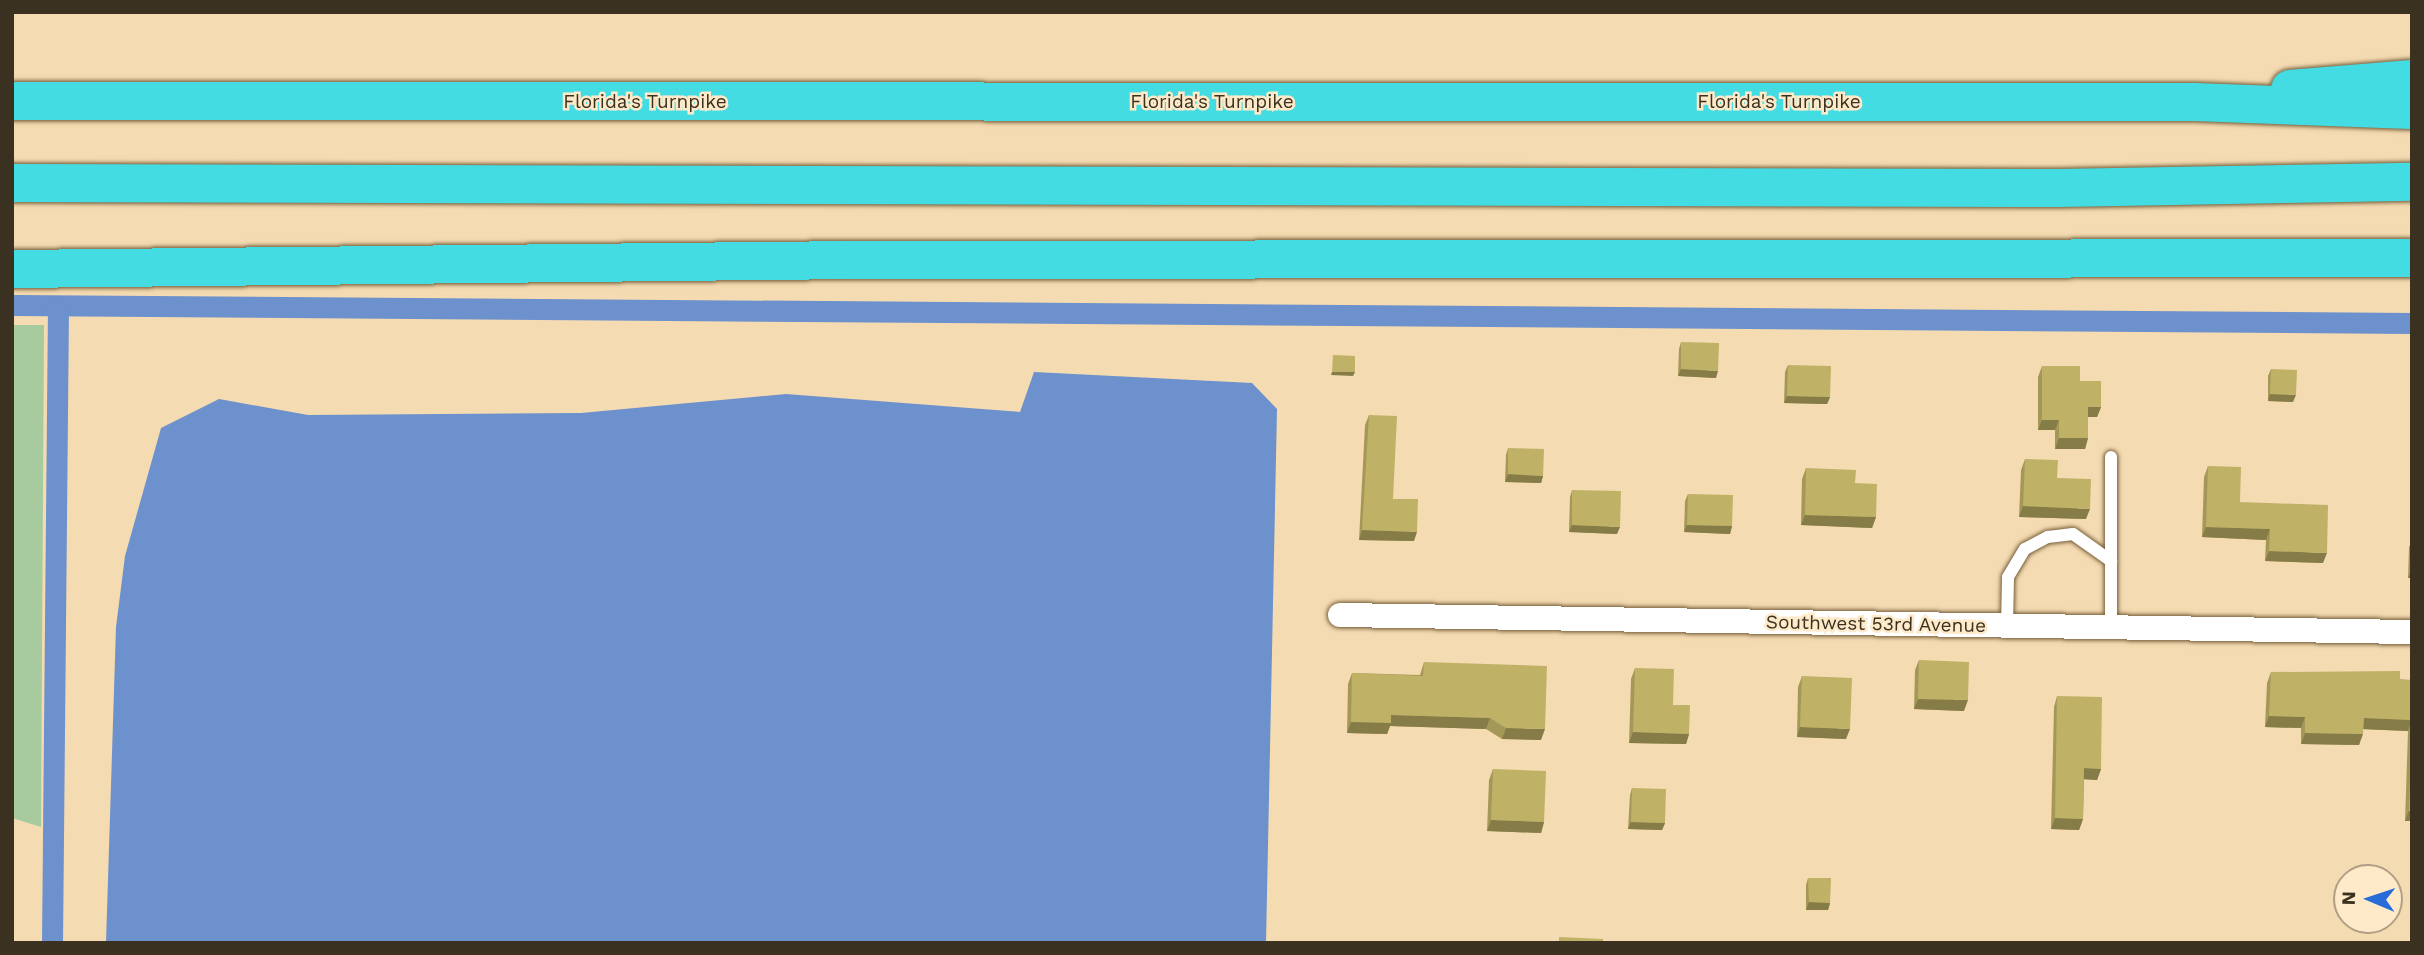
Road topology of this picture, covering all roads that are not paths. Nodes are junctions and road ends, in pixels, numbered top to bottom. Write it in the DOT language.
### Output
graph roads {
  1 [pos="2412,79"];
  2 [pos="12,101"];
  3 [pos="2194,102"];
  4 [pos="2412,110"];
  5 [pos="2412,182"];
  6 [pos="12,183"];
  7 [pos="72,183"];
  8 [pos="12,201"];
  9 [pos="2412,258"];
  10 [pos="12,270"];
  11 [pos="2111,457"];
  12 [pos="2111,561"];
  13 [pos="1340,615"];
  14 [pos="2007,626"];
  15 [pos="2110,627"];
  16 [pos="2412,632"];
  1 -- 3 [label="highway"];
  2 -- 3 [label="highway, Florida's Turnpike"];
  3 -- 4 [label="highway, Florida's Turnpike"];
  5 -- 7 [label="highway"];
  6 -- 7 [label="highway"];
  7 -- 8 [label="highway"];
  9 -- 10 [label="highway"];
  11 -- 12 [label="lane"];
  12 -- 14 [label="lane"];
  12 -- 15 [label="lane"];
  13 -- 14 [label="street, Southwest 53rd Avenue"];
  14 -- 15 [label="street, Southwest 53rd Avenue"];
  15 -- 16 [label="street, Southwest 53rd Avenue"];
}
